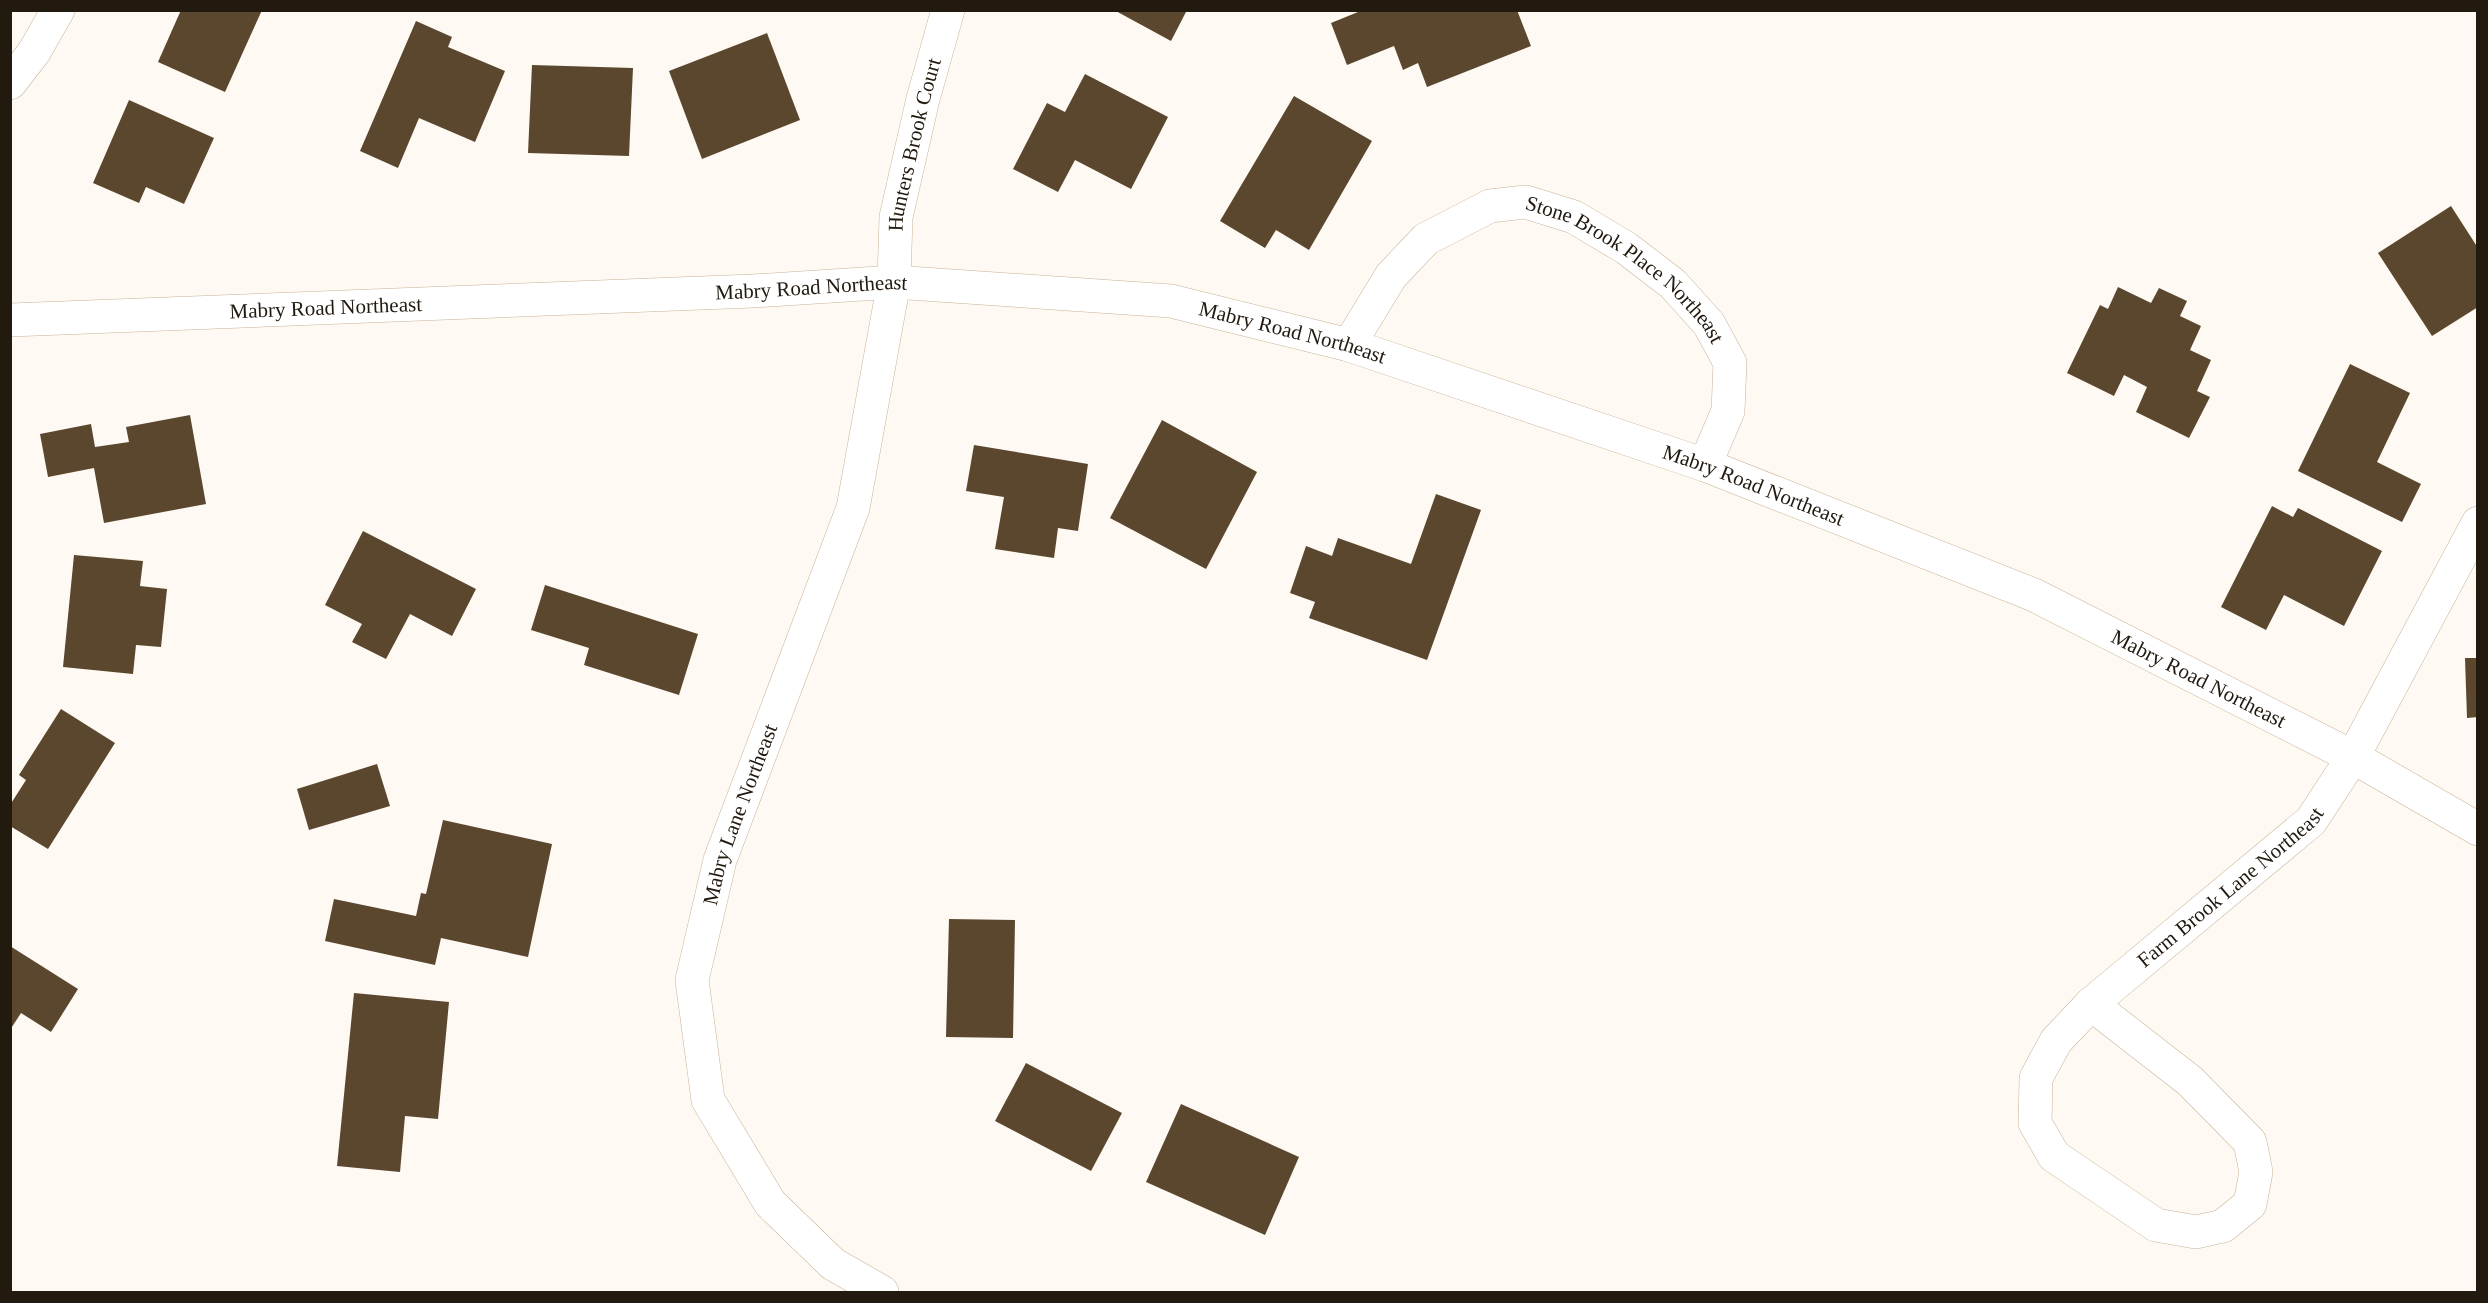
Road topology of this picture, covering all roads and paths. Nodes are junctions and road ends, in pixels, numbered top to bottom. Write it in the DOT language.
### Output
graph roads {
  1 [pos="58,10"];
  2 [pos="948,10"];
  3 [pos="10,83"];
  4 [pos="894,282"];
  5 [pos="10,320"];
  6 [pos="1349,345"];
  7 [pos="1705,465"];
  8 [pos="2478,523"];
  9 [pos="2353,757"];
  10 [pos="2478,829"];
  11 [pos="2091,1004"];
  12 [pos="882,1293"];
  1 -- 3 [label="street"];
  2 -- 4 [label="street, Hunters Brook Court"];
  4 -- 5 [label="street, Mabry Road Northeast"];
  4 -- 6 [label="street, Mabry Road Northeast"];
  4 -- 12 [label="street, Mabry Lane Northeast"];
  6 -- 7 [label="street, Mabry Road Northeast"];
  6 -- 7 [label="street, Stone Brook Place Northeast"];
  7 -- 9 [label="street, Mabry Road Northeast"];
  8 -- 9 [label="street, Farm Brook Lane Northeast"];
  9 -- 10 [label="street, Mabry Road Northeast"];
  9 -- 11 [label="street, Farm Brook Lane Northeast"];
  11 -- 11 [label="street, Farm Brook Lane Northeast"];
}
